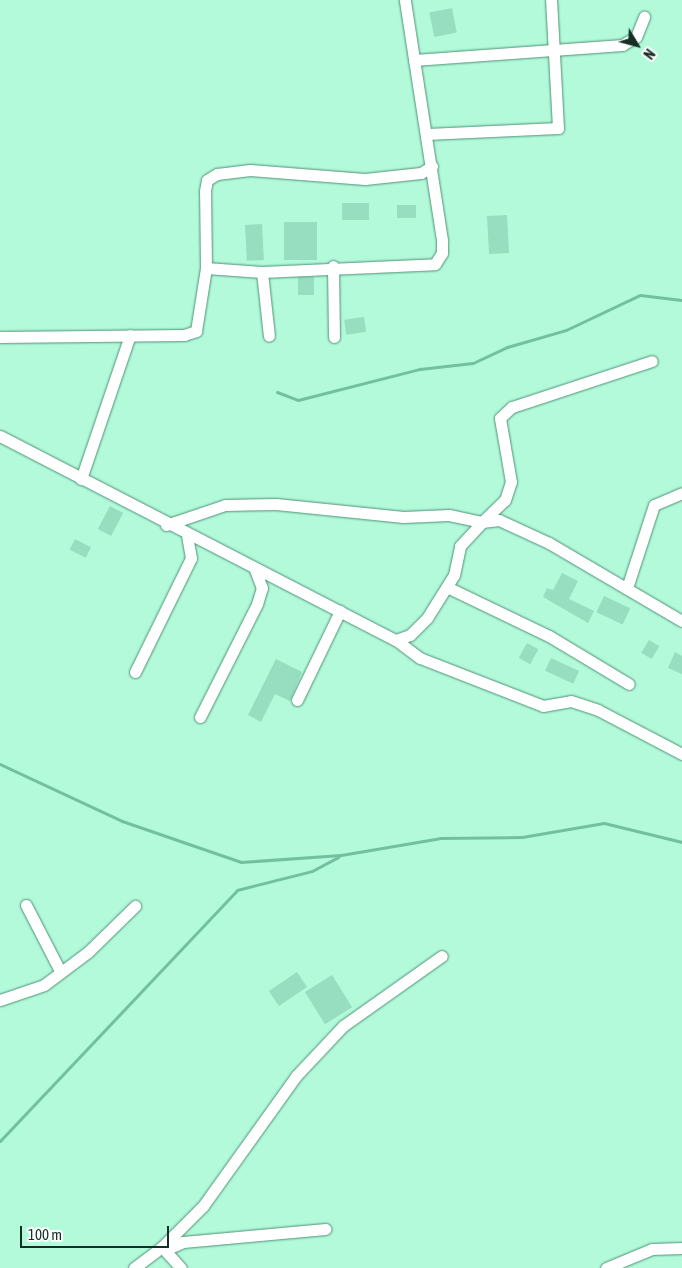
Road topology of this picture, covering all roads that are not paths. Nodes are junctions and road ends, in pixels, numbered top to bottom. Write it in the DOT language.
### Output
graph roads {
  1 [pos="405,0"];
  2 [pos="552,0"];
  3 [pos="644,17"];
  4 [pos="555,48"];
  5 [pos="414,60"];
  6 [pos="427,134"];
  7 [pos="432,166"];
  8 [pos="333,266"];
  9 [pos="206,268"];
  10 [pos="262,272"];
  11 [pos="130,335"];
  12 [pos="269,336"];
  13 [pos="0,337"];
  14 [pos="334,337"];
  15 [pos="652,361"];
  16 [pos="0,436"];
  17 [pos="80,480"];
  18 [pos="682,493"];
  19 [pos="482,522"];
  20 [pos="166,525"];
  21 [pos="187,536"];
  22 [pos="255,570"];
  23 [pos="447,587"];
  24 [pos="627,588"];
  25 [pos="340,612"];
  26 [pos="682,621"];
  27 [pos="396,640"];
  28 [pos="135,672"];
  29 [pos="629,684"];
  30 [pos="296,700"];
  31 [pos="200,717"];
  32 [pos="682,754"];
  33 [pos="26,905"];
  34 [pos="134,906"];
  35 [pos="442,956"];
  36 [pos="60,972"];
  37 [pos="0,1000"];
  38 [pos="325,1229"];
  39 [pos="682,1248"];
  40 [pos="163,1249"];
  41 [pos="134,1268"];
  42 [pos="180,1268"];
  43 [pos="606,1268"];
  1 -- 5 [label="street"];
  2 -- 4 [label="street"];
  3 -- 4 [label="street"];
  4 -- 5 [label="street"];
  4 -- 6 [label="street"];
  5 -- 6 [label="street"];
  6 -- 7 [label="street"];
  7 -- 8 [label="street"];
  7 -- 9 [label="street"];
  8 -- 10 [label="street"];
  8 -- 14 [label="street"];
  9 -- 10 [label="street"];
  9 -- 11 [label="street"];
  10 -- 12 [label="street"];
  11 -- 13 [label="street"];
  11 -- 17 [label="street"];
  15 -- 19 [label="street"];
  16 -- 17 [label="street"];
  17 -- 20 [label="street"];
  18 -- 24 [label="street"];
  19 -- 20 [label="street"];
  19 -- 23 [label="street"];
  19 -- 24 [label="street"];
  20 -- 21 [label="street"];
  21 -- 22 [label="street"];
  21 -- 28 [label="street"];
  22 -- 25 [label="street"];
  22 -- 31 [label="street"];
  23 -- 27 [label="street"];
  23 -- 29 [label="street"];
  24 -- 26 [label="street"];
  25 -- 27 [label="street"];
  25 -- 30 [label="street"];
  27 -- 32 [label="street"];
  33 -- 36 [label="street"];
  34 -- 36 [label="street"];
  35 -- 40 [label="street"];
  36 -- 37 [label="street"];
  38 -- 40 [label="street"];
  39 -- 43 [label="street"];
  40 -- 41 [label="street"];
  40 -- 42 [label="street"];
}
